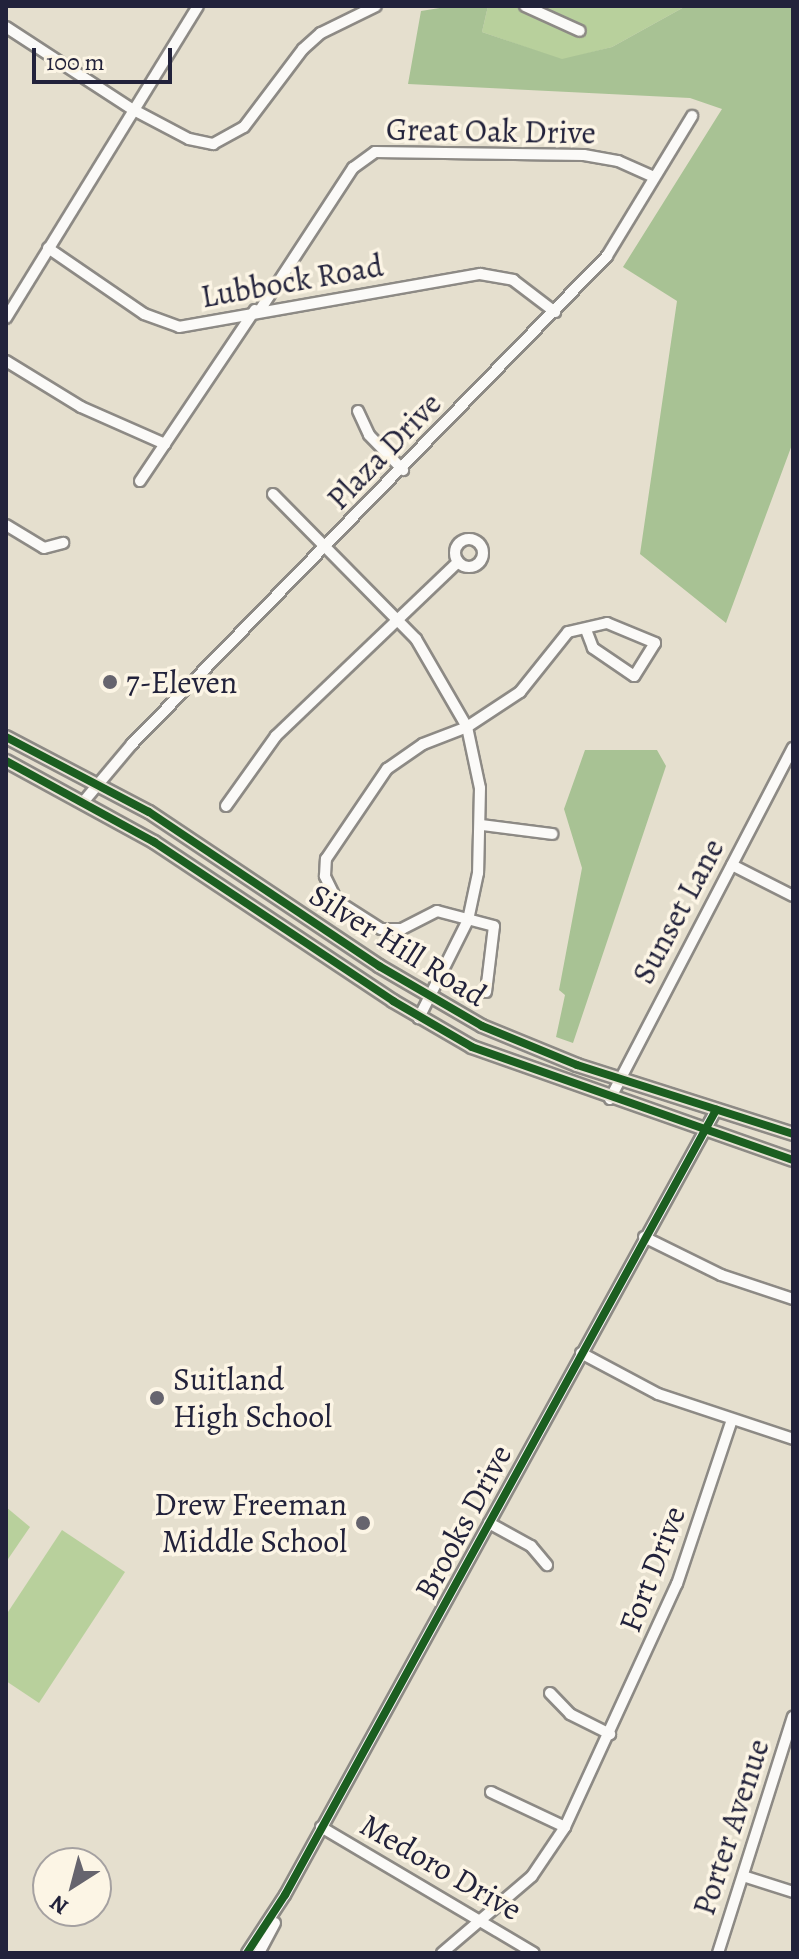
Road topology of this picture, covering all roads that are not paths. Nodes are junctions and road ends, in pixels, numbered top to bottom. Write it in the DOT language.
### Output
graph roads {
  1 [pos="198,6"];
  2 [pos="376,6"];
  3 [pos="525,6"];
  4 [pos="6,27"];
  5 [pos="580,31"];
  6 [pos="132,109"];
  7 [pos="692,116"];
  8 [pos="654,177"];
  9 [pos="48,248"];
  10 [pos="257,310"];
  11 [pos="555,312"];
  12 [pos="6,318"];
  13 [pos="6,361"];
  14 [pos="358,411"];
  15 [pos="165,444"];
  16 [pos="403,470"];
  17 [pos="140,481"];
  18 [pos="273,494"];
  19 [pos="6,525"];
  20 [pos="63,543"];
  21 [pos="326,548"];
  22 [pos="458,562"];
  23 [pos="398,618"];
  24 [pos="586,630"];
  25 [pos="467,727"];
  26 [pos="6,737"];
  27 [pos="793,748"];
  28 [pos="6,761"];
  29 [pos="96,782"];
  30 [pos="85,800"];
  31 [pos="226,806"];
  32 [pos="482,825"];
  33 [pos="552,834"];
  34 [pos="732,865"];
  35 [pos="793,896"];
  36 [pos="468,920"];
  37 [pos="486,992"];
  38 [pos="430,999"];
  39 [pos="419,1018"];
  40 [pos="620,1079"];
  41 [pos="610,1099"];
  42 [pos="716,1110"];
  43 [pos="705,1132"];
  44 [pos="793,1134"];
  45 [pos="793,1160"];
  46 [pos="644,1237"];
  47 [pos="793,1299"];
  48 [pos="581,1353"];
  49 [pos="732,1420"];
  50 [pos="793,1439"];
  51 [pos="489,1523"];
  52 [pos="547,1565"];
  53 [pos="550,1693"];
  54 [pos="793,1717"];
  55 [pos="610,1734"];
  56 [pos="491,1792"];
  57 [pos="321,1827"];
  58 [pos="565,1827"];
  59 [pos="743,1876"];
  60 [pos="793,1892"];
  61 [pos="285,1895"];
  62 [pos="479,1919"];
  63 [pos="247,1953"];
  64 [pos="259,1953"];
  65 [pos="442,1953"];
  66 [pos="534,1953"];
  67 [pos="718,1953"];
  1 -- 6 [label="street"];
  2 -- 6 [label="street"];
  3 -- 5 [label="street"];
  4 -- 6 [label="street"];
  6 -- 9 [label="street"];
  7 -- 8 [label="street, Plaza Drive"];
  8 -- 10 [label="street, Great Oak Drive"];
  8 -- 11 [label="street, Plaza Drive"];
  9 -- 10 [label="street, Lubbock Road"];
  9 -- 12 [label="street"];
  10 -- 11 [label="street, Lubbock Road"];
  10 -- 15 [label="street, Great Oak Drive"];
  11 -- 16 [label="street, Plaza Drive"];
  13 -- 15 [label="street"];
  14 -- 16 [label="street"];
  15 -- 17 [label="street, Great Oak Drive"];
  16 -- 21 [label="street, Plaza Drive"];
  18 -- 21 [label="street"];
  19 -- 20 [label="street"];
  21 -- 23 [label="street"];
  21 -- 29 [label="street, Plaza Drive"];
  22 -- 23 [label="street"];
  23 -- 25 [label="street"];
  23 -- 31 [label="street"];
  24 -- 24 [label="street"];
  24 -- 25 [label="street"];
  25 -- 32 [label="street"];
  25 -- 36 [label="street"];
  26 -- 29 [label="main road, Silver Hill Road"];
  27 -- 34 [label="street, Sunset Lane"];
  28 -- 30 [label="main road, Silver Hill Road"];
  29 -- 30 [label="street, Plaza Drive"];
  29 -- 38 [label="main road, Silver Hill Road"];
  30 -- 39 [label="main road, Silver Hill Road"];
  32 -- 33 [label="street"];
  32 -- 36 [label="street"];
  34 -- 35 [label="street"];
  34 -- 40 [label="street, Sunset Lane"];
  36 -- 37 [label="street"];
  36 -- 38 [label="street"];
  38 -- 39 [label="street"];
  38 -- 40 [label="main road, Silver Hill Road"];
  39 -- 41 [label="main road, Silver Hill Road"];
  40 -- 41 [label="street, Sunset Lane"];
  40 -- 42 [label="main road, Silver Hill Road"];
  41 -- 43 [label="main road, Silver Hill Road"];
  42 -- 43 [label="street, Brooks Drive"];
  42 -- 44 [label="main road, Silver Hill Road"];
  43 -- 45 [label="main road, Silver Hill Road"];
  43 -- 46 [label="street, Brooks Drive"];
  46 -- 47 [label="street"];
  46 -- 48 [label="street, Brooks Drive"];
  48 -- 49 [label="street"];
  48 -- 51 [label="street, Brooks Drive"];
  49 -- 50 [label="street"];
  49 -- 55 [label="street, Fort Drive"];
  51 -- 52 [label="street"];
  51 -- 57 [label="street, Brooks Drive"];
  53 -- 55 [label="street"];
  54 -- 59 [label="street, Porter Avenue"];
  55 -- 58 [label="street, Fort Drive"];
  56 -- 58 [label="street"];
  57 -- 61 [label="street, Brooks Drive"];
  57 -- 62 [label="street, Medoro Drive"];
  58 -- 62 [label="street, Fort Drive"];
  59 -- 60 [label="street"];
  59 -- 67 [label="street, Porter Avenue"];
  61 -- 63 [label="street, Brooks Drive"];
  61 -- 64 [label="street"];
  62 -- 65 [label="street, Fort Drive"];
  62 -- 66 [label="street, Medoro Drive"];
}
